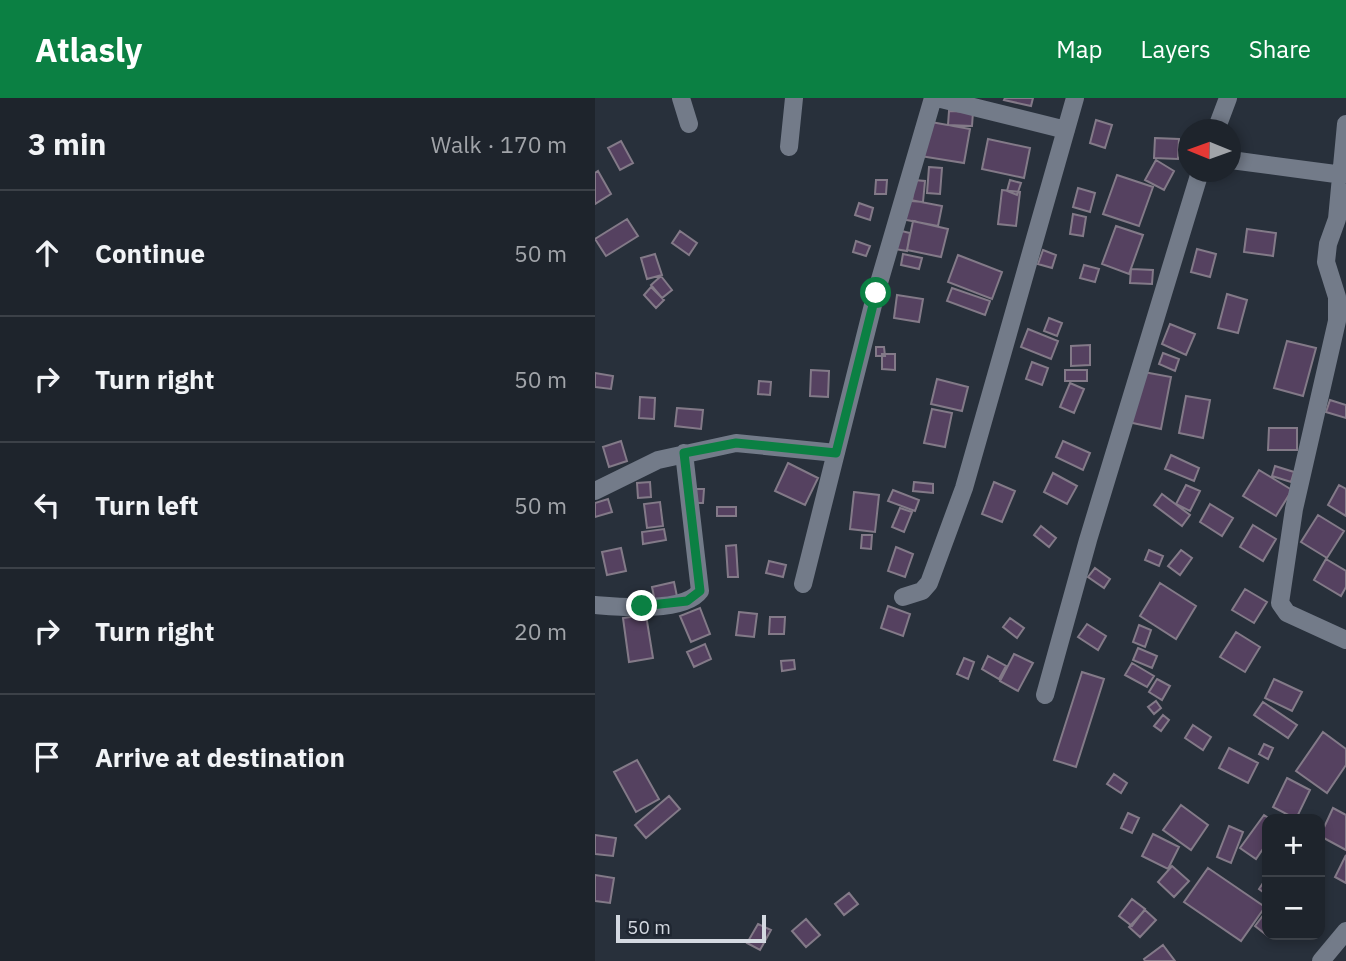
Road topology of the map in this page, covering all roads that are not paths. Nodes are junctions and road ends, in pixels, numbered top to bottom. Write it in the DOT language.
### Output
graph roads {
  1 [pos="681,98"];
  2 [pos="794,98"];
  3 [pos="935,98"];
  4 [pos="1075,98"];
  5 [pos="1228,98"];
  6 [pos="1220,119"];
  7 [pos="689,124"];
  8 [pos="1346,124"];
  9 [pos="1066,130"];
  10 [pos="789,147"];
  11 [pos="1241,161"];
  12 [pos="1343,175"];
  13 [pos="1197,182"];
  14 [pos="684,453"];
  15 [pos="836,453"];
  16 [pos="595,491"];
  17 [pos="803,584"];
  18 [pos="903,597"];
  19 [pos="595,605"];
  20 [pos="1346,640"];
  21 [pos="1045,695"];
  22 [pos="1346,932"];
  23 [pos="1321,961"];
  1 -- 7 [label="street"];
  2 -- 10 [label="street"];
  3 -- 9 [label="street"];
  3 -- 15 [label="street"];
  4 -- 9 [label="street"];
  5 -- 6 [label="street"];
  8 -- 12 [label="street"];
  9 -- 18 [label="street"];
  11 -- 12 [label="street"];
  12 -- 20 [label="street"];
  13 -- 21 [label="street"];
  14 -- 15 [label="street"];
  14 -- 16 [label="street"];
  14 -- 19 [label="street"];
  15 -- 17 [label="street"];
  22 -- 23 [label="street"];
}
